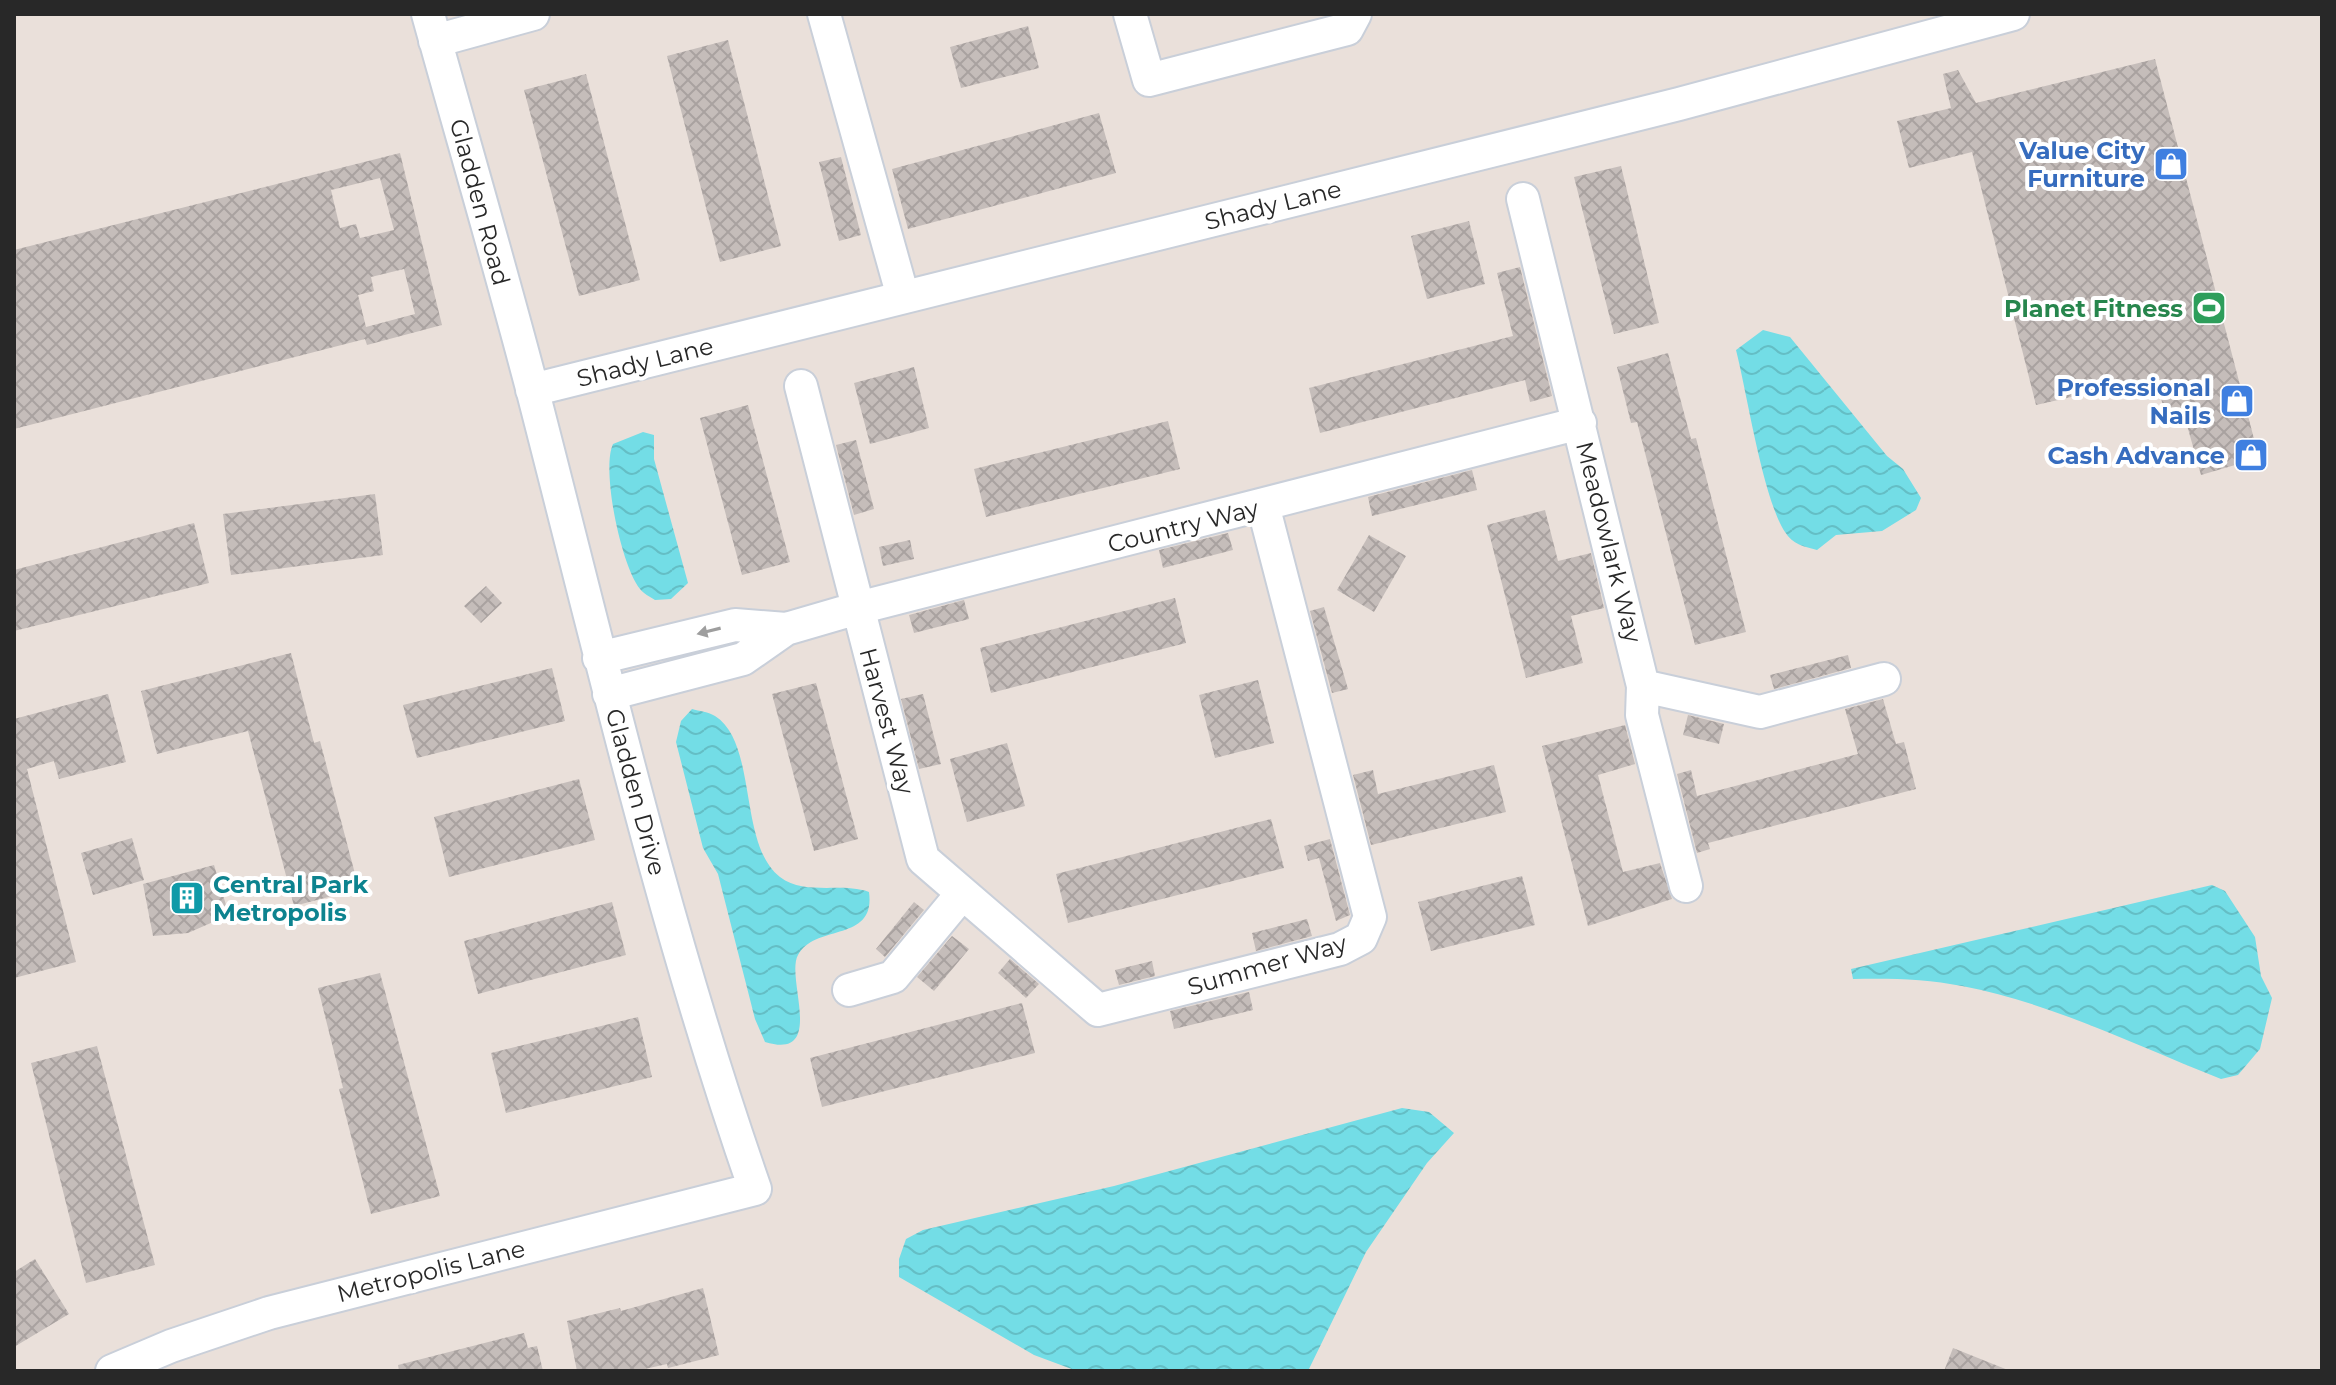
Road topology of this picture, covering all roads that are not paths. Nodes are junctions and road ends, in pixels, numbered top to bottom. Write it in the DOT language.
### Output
graph roads {
  1 [pos="533,14"];
  2 [pos="824,14"];
  3 [pos="1130,14"];
  4 [pos="1355,14"];
  5 [pos="2013,14"];
  6 [pos="432,28"];
  7 [pos="1523,199"];
  8 [pos="903,297"];
  9 [pos="801,386"];
  10 [pos="532,390"];
  11 [pos="1580,423"];
  12 [pos="1263,505"];
  13 [pos="858,608"];
  14 [pos="786,629"];
  15 [pos="599,658"];
  16 [pos="1884,679"];
  17 [pos="1643,686"];
  18 [pos="609,694"];
  19 [pos="1686,886"];
  20 [pos="961,895"];
  21 [pos="849,990"];
  22 [pos="755,1189"];
  23 [pos="112,1371"];
  1 -- 6 [label="street"];
  2 -- 8 [label="street"];
  3 -- 4 [label="street"];
  5 -- 8 [label="street, Shady Lane"];
  6 -- 10 [label="street, Gladden Road"];
  7 -- 11 [label="street, Meadowlark Way"];
  8 -- 10 [label="street, Shady Lane"];
  9 -- 13 [label="street, Harvest Way"];
  10 -- 15 [label="street, Gladden Drive"];
  11 -- 12 [label="street, Country Way"];
  11 -- 17 [label="street, Meadowlark Way"];
  12 -- 13 [label="street, Country Way"];
  12 -- 20 [label="street, Summer Way"];
  13 -- 14 [label="street, Country Way"];
  13 -- 20 [label="street, Harvest Way"];
  14 -- 15 [label="street, one-way"];
  14 -- 18 [label="street"];
  15 -- 18 [label="street, Gladden Drive"];
  16 -- 17 [label="street"];
  17 -- 19 [label="street, Meadowlark Way"];
  18 -- 22 [label="street, Gladden Drive"];
  20 -- 21 [label="street"];
  22 -- 23 [label="street, Metropolis Lane"];
}
